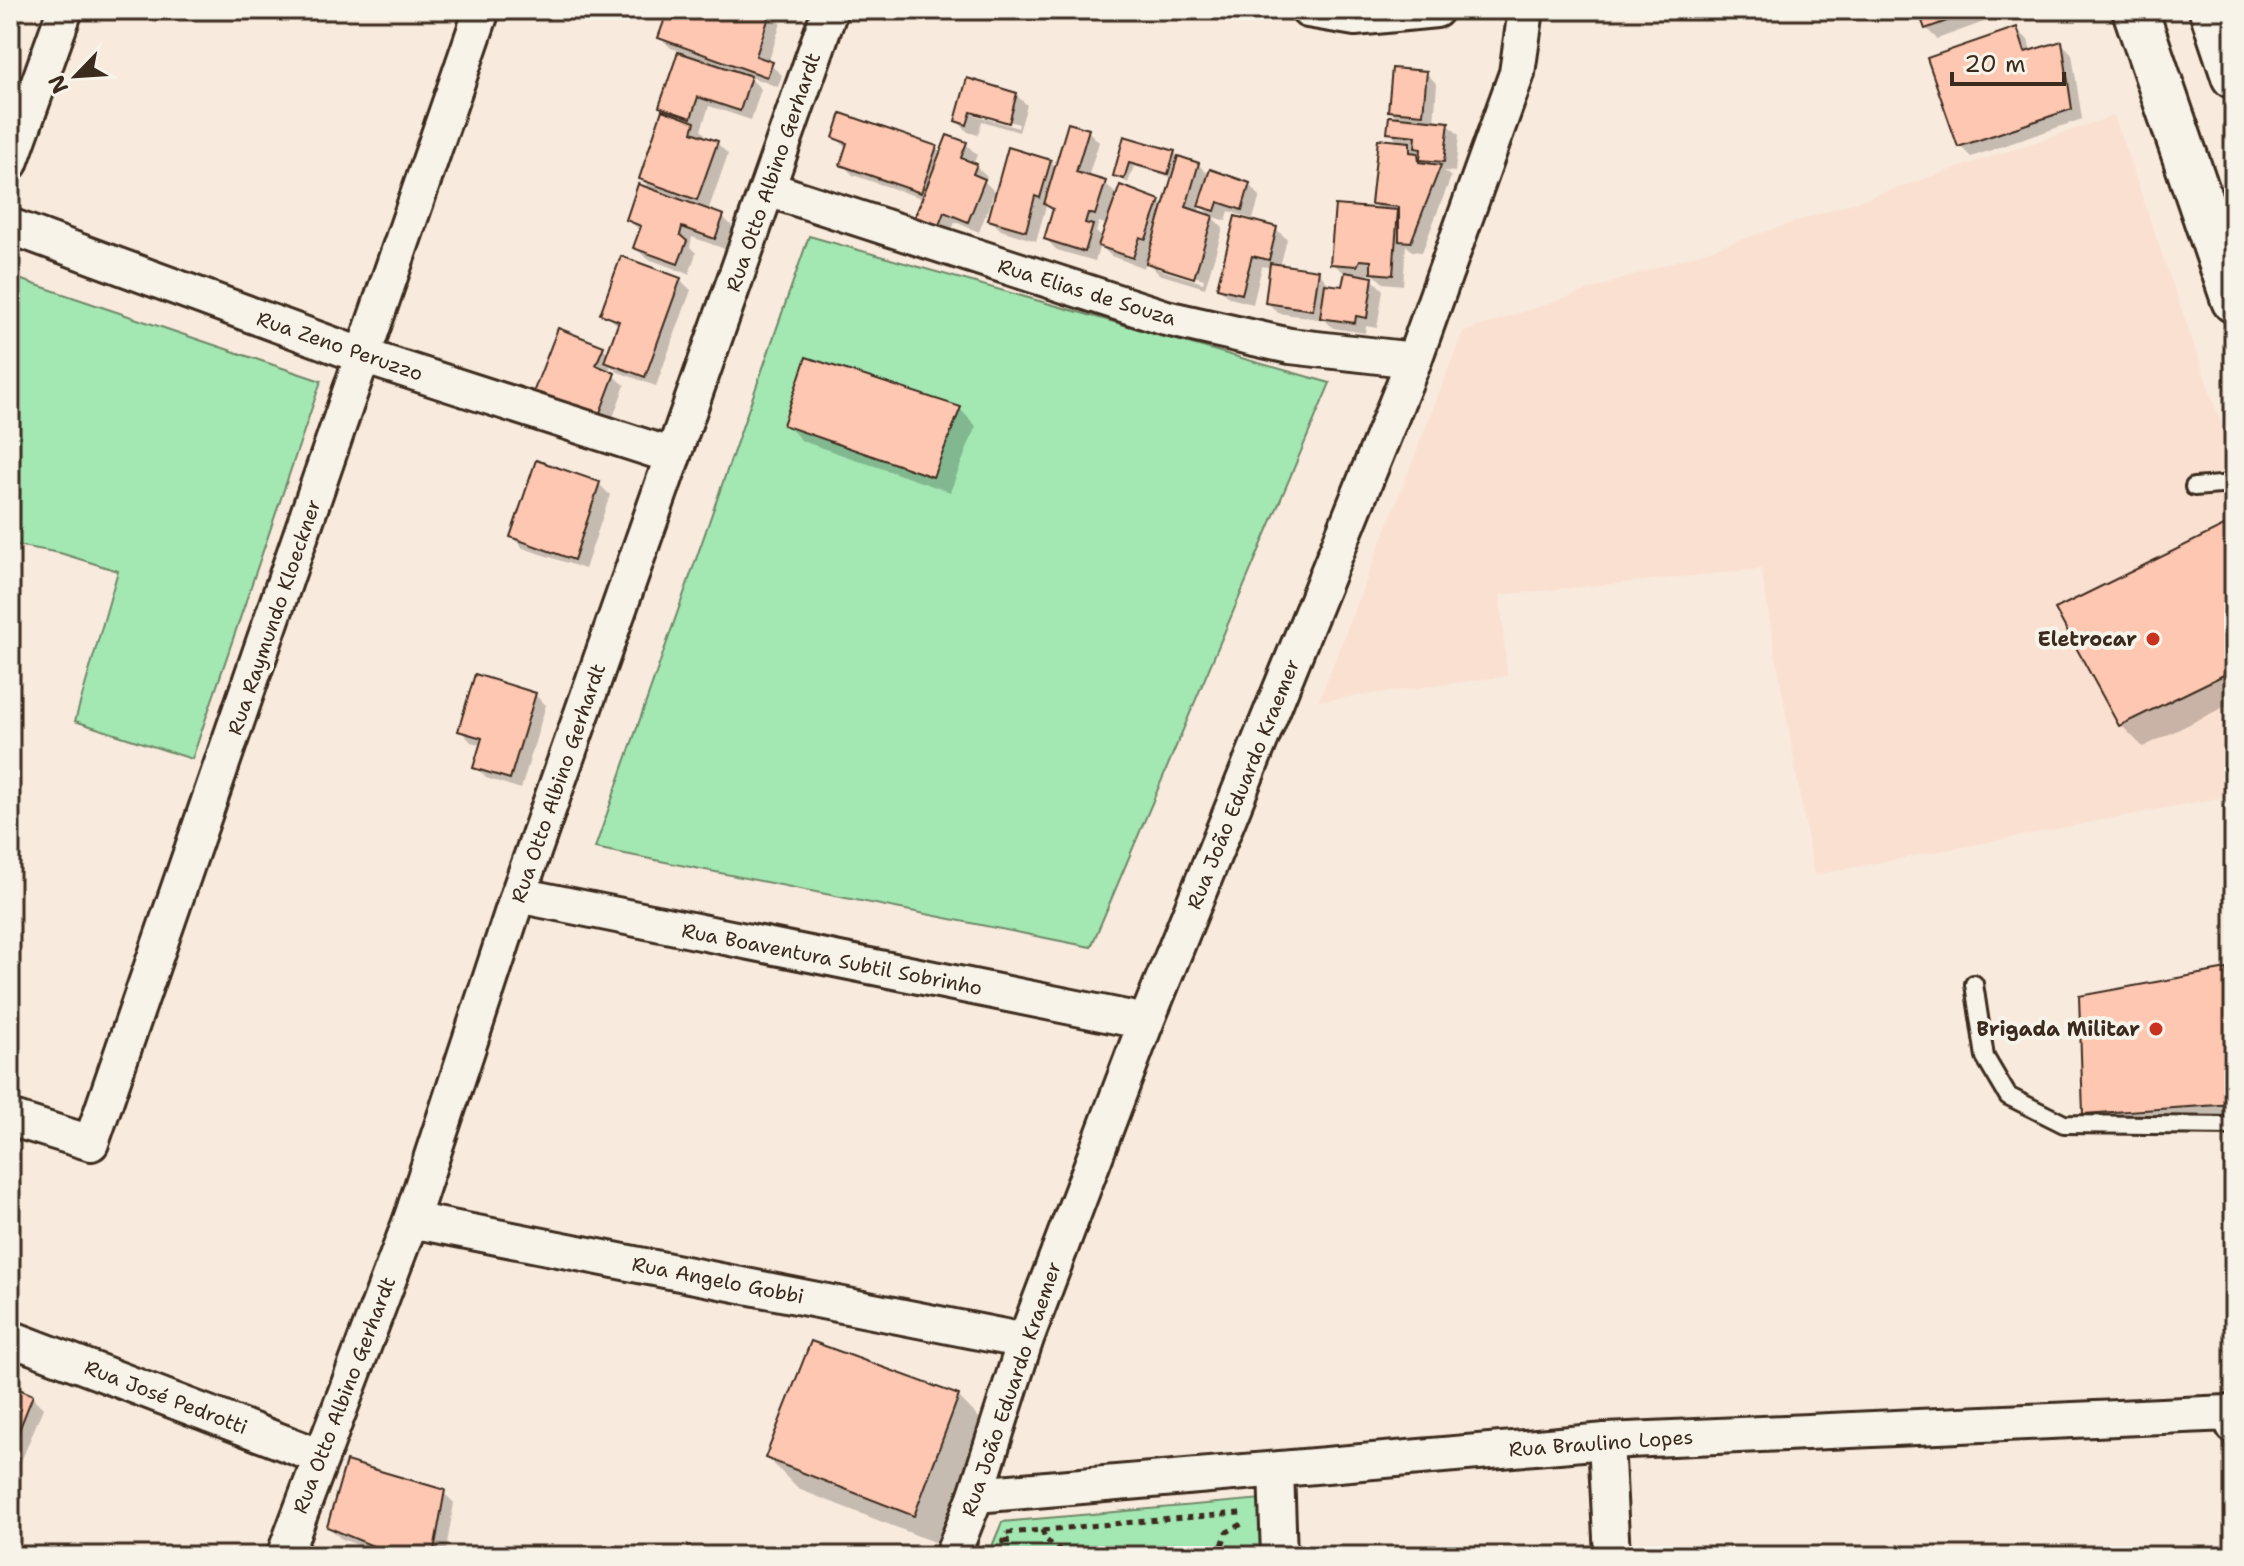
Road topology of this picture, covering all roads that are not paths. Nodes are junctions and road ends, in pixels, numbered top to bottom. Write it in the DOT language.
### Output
graph roads {
  1 [pos="65,10"];
  2 [pos="482,10"];
  3 [pos="830,10"];
  4 [pos="1308,10"];
  5 [pos="1436,10"];
  6 [pos="1526,10"];
  7 [pos="2135,10"];
  8 [pos="2212,10"];
  9 [pos="2234,76"];
  10 [pos="10,163"];
  11 [pos="768,189"];
  12 [pos="10,226"];
  13 [pos="2234,300"];
  14 [pos="363,356"];
  15 [pos="1414,360"];
  16 [pos="673,456"];
  17 [pos="2234,484"];
  18 [pos="2194,487"];
  19 [pos="518,895"];
  20 [pos="1974,984"];
  21 [pos="1146,1022"];
  22 [pos="10,1118"];
  23 [pos="2234,1126"];
  24 [pos="411,1220"];
  25 [pos="10,1338"];
  26 [pos="1025,1341"];
  27 [pos="2231,1420"];
  28 [pos="1606,1441"];
  29 [pos="321,1457"];
  30 [pos="1276,1470"];
  31 [pos="976,1495"];
  32 [pos="284,1556"];
  33 [pos="952,1556"];
  34 [pos="1279,1556"];
  35 [pos="1612,1556"];
  1 -- 10 [label="street"];
  2 -- 14 [label="street, Rua Raymundo Kloeckner"];
  3 -- 11 [label="street, Rua Otto Albino Gerhardt"];
  4 -- 5 [label="street"];
  6 -- 15 [label="street, Rua João Eduardo Kraemer"];
  7 -- 13 [label="main road"];
  8 -- 9 [label="main road"];
  11 -- 15 [label="street, Rua Elias de Souza"];
  11 -- 16 [label="street, Rua Otto Albino Gerhardt"];
  12 -- 14 [label="street, Rua Zeno Peruzzo"];
  14 -- 16 [label="street, Rua Zeno Peruzzo"];
  14 -- 22 [label="street, Rua Raymundo Kloeckner"];
  15 -- 21 [label="street, Rua João Eduardo Kraemer"];
  16 -- 19 [label="street, Rua Otto Albino Gerhardt"];
  17 -- 18 [label="lane"];
  19 -- 21 [label="street, Rua Boaventura Subtil Sobrinho"];
  19 -- 24 [label="street, Rua Otto Albino Gerhardt"];
  20 -- 23 [label="lane"];
  21 -- 26 [label="street, Rua João Eduardo Kraemer"];
  24 -- 26 [label="street, Rua Angelo Gobbi"];
  24 -- 29 [label="street, Rua Otto Albino Gerhardt"];
  25 -- 29 [label="street, Rua José Pedrotti"];
  26 -- 31 [label="street, Rua João Eduardo Kraemer"];
  27 -- 28 [label="street, Rua Braulino Lopes"];
  28 -- 30 [label="street, Rua Braulino Lopes"];
  28 -- 35 [label="street"];
  29 -- 32 [label="street, Rua Otto Albino Gerhardt"];
  30 -- 31 [label="street, Rua Braulino Lopes"];
  30 -- 34 [label="street"];
  31 -- 33 [label="street, Rua João Eduardo Kraemer"];
}
